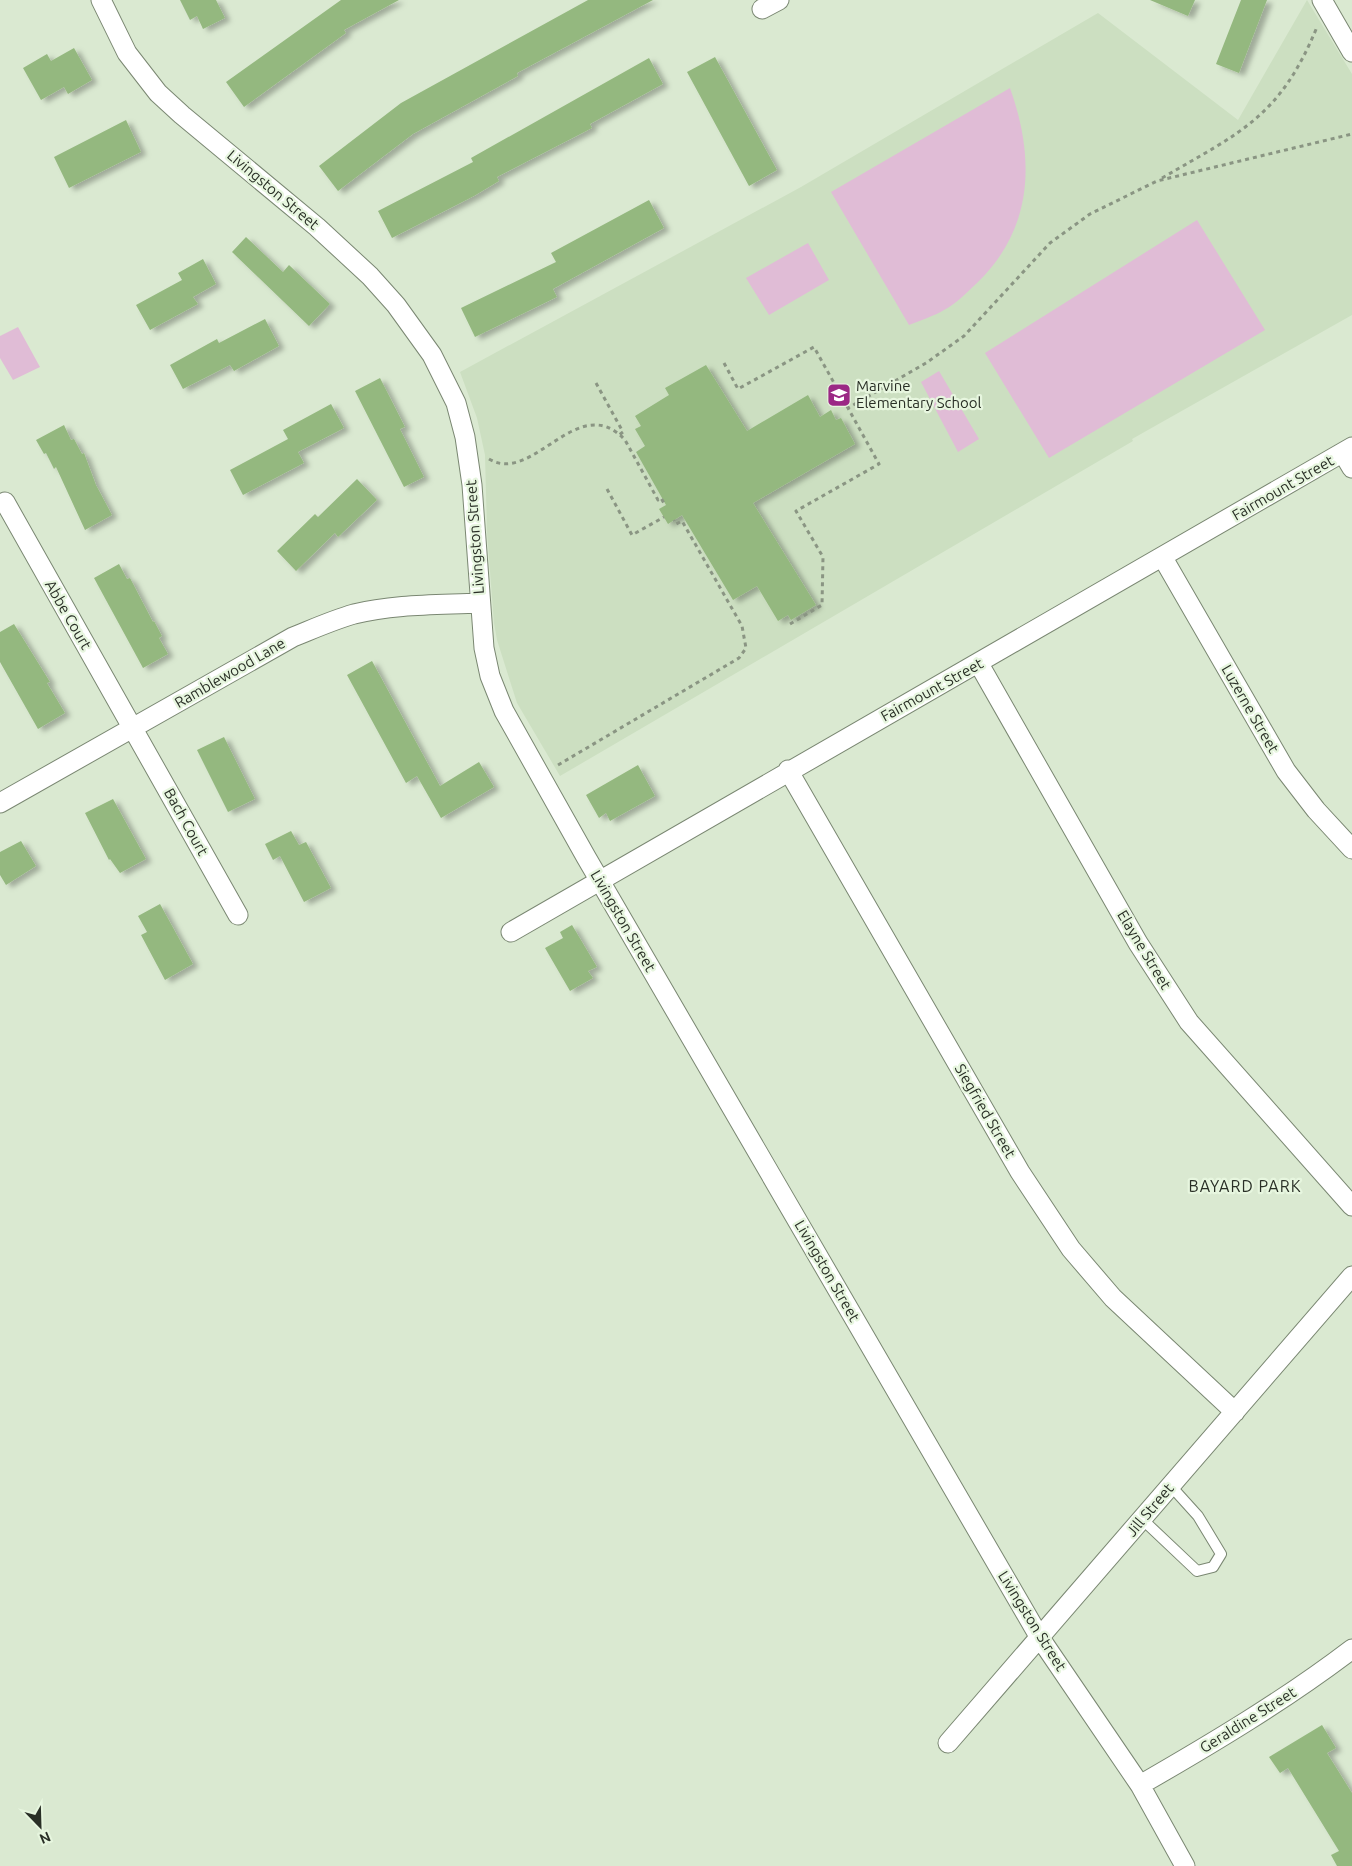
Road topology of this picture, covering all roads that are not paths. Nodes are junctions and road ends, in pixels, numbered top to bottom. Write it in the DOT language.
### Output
graph roads {
  1 [pos="101,0"];
  2 [pos="778,0"];
  3 [pos="1328,2"];
  4 [pos="762,9"];
  5 [pos="1352,52"];
  6 [pos="1349,456"];
  7 [pos="5,502"];
  8 [pos="1163,558"];
  9 [pos="479,602"];
  10 [pos="979,664"];
  11 [pos="133,728"];
  12 [pos="788,770"];
  13 [pos="0,803"];
  14 [pos="1352,849"];
  15 [pos="600,880"];
  16 [pos="238,916"];
  17 [pos="511,932"];
  18 [pos="1352,1206"];
  19 [pos="1352,1276"];
  20 [pos="1234,1412"];
  21 [pos="1170,1485"];
  22 [pos="1142,1519"];
  23 [pos="1040,1638"];
  24 [pos="1352,1649"];
  25 [pos="948,1743"];
  26 [pos="1140,1786"];
  27 [pos="1185,1866"];
  1 -- 9 [label="street, Livingston Street"];
  2 -- 4 [label="street"];
  3 -- 5 [label="street"];
  6 -- 8 [label="street, Fairmount Street"];
  7 -- 11 [label="street, Abbe Court"];
  8 -- 10 [label="street, Fairmount Street"];
  8 -- 14 [label="street, Luzerne Street"];
  9 -- 11 [label="street, Ramblewood Lane"];
  9 -- 15 [label="street, Livingston Street"];
  10 -- 12 [label="street, Fairmount Street"];
  10 -- 18 [label="street, Elayne Street"];
  11 -- 13 [label="street, Ramblewood Lane"];
  11 -- 16 [label="street, Bach Court"];
  12 -- 15 [label="street, Fairmount Street"];
  12 -- 20 [label="street, Siegfried Street"];
  15 -- 17 [label="street, Fairmount Street"];
  15 -- 23 [label="street, Livingston Street"];
  19 -- 20 [label="street, Jill Street"];
  20 -- 21 [label="street, Jill Street"];
  21 -- 22 [label="street, Jill Street"];
  21 -- 22 [label="lane"];
  22 -- 23 [label="street, Jill Street"];
  23 -- 25 [label="street, Jill Street"];
  23 -- 26 [label="street, Livingston Street"];
  24 -- 26 [label="street, Geraldine Street"];
  26 -- 27 [label="street, Livingston Street"];
}
